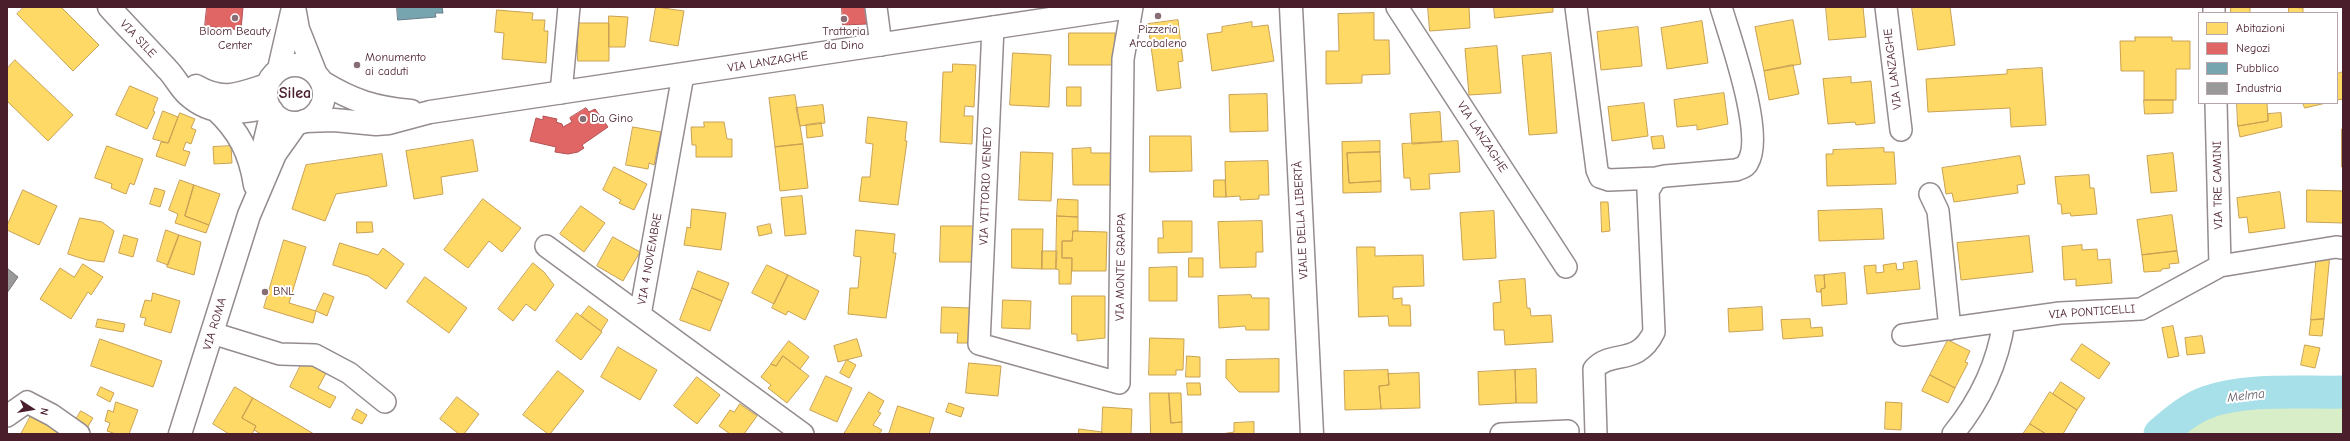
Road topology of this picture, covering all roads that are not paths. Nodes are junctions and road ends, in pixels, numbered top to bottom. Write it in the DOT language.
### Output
graph roads {
  1 [pos="108,7"];
  2 [pos="293,7"];
  3 [pos="569,7"];
  4 [pos="876,7"];
  5 [pos="1131,7"];
  6 [pos="1291,7"];
  7 [pos="1397,7"];
  8 [pos="1576,7"];
  9 [pos="1721,7"];
  10 [pos="1886,7"];
  11 [pos="1074,11"];
  12 [pos="993,27"];
  13 [pos="881,45"];
  14 [pos="168,70"];
  15 [pos="683,75"];
  16 [pos="273,77"];
  17 [pos="318,77"];
  18 [pos="561,93"];
  19 [pos="2216,104"];
  20 [pos="214,109"];
  21 [pos="270,109"];
  22 [pos="430,112"];
  23 [pos="301,122"];
  24 [pos="1901,130"];
  25 [pos="1656,178"];
  26 [pos="255,184"];
  27 [pos="1930,194"];
  28 [pos="249,215"];
  29 [pos="546,246"];
  30 [pos="2343,248"];
  31 [pos="2220,266"];
  32 [pos="1566,267"];
  33 [pos="640,315"];
  34 [pos="2004,321"];
  35 [pos="1950,329"];
  36 [pos="212,333"];
  37 [pos="1903,335"];
  38 [pos="979,344"];
  39 [pos="385,402"];
  40 [pos="7,416"];
  41 [pos="1568,431"];
  42 [pos="79,434"];
  43 [pos="180,434"];
  44 [pos="803,434"];
  45 [pos="1312,434"];
  46 [pos="1501,434"];
  47 [pos="1596,434"];
  48 [pos="1953,434"];
  1 -- 14 [label="street, VIA SILE"];
  2 -- 16 [label="street"];
  2 -- 17 [label="street"];
  3 -- 18 [label="street"];
  4 -- 13 [label="street"];
  5 -- 11 [label="street, VIA LANZAGHE"];
  5 -- 38 [label="street, VIA MONTE GRAPPA"];
  6 -- 45 [label="street, VIALE DELLA LIBERTÀ"];
  7 -- 32 [label="street, VIA LANZAGHE"];
  8 -- 25 [label="street"];
  9 -- 25 [label="street"];
  10 -- 24 [label="street, VIA LANZAGHE"];
  11 -- 12 [label="street, VIA LANZAGHE"];
  12 -- 13 [label="street, VIA LANZAGHE"];
  12 -- 38 [label="street, VIA VITTORIO VENETO"];
  13 -- 15 [label="street, VIA LANZAGHE"];
  14 -- 16 [label="street, VIA SILE"];
  14 -- 20 [label="street, VIA SILE"];
  15 -- 18 [label="street, VIA LANZAGHE"];
  15 -- 33 [label="street, VIA 4 NOVEMBRE"];
  16 -- 17 [label="street"];
  16 -- 21 [label="street"];
  17 -- 22 [label="street, VIA LANZAGHE"];
  17 -- 23 [label="street"];
  18 -- 22 [label="street, VIA LANZAGHE"];
  19 -- 31 [label="street, VIA TRE CAMINI"];
  20 -- 21 [label="street, VIA SILE"];
  20 -- 26 [label="street"];
  21 -- 23 [label="street"];
  21 -- 26 [label="street, VIA ROMA"];
  22 -- 23 [label="street, VIA LANZAGHE"];
  23 -- 28 [label="street, VIA ROMA"];
  25 -- 47 [label="street"];
  26 -- 28 [label="street, VIA ROMA"];
  27 -- 35 [label="street"];
  28 -- 36 [label="street, VIA ROMA"];
  29 -- 33 [label="street"];
  30 -- 31 [label="street, VIA PONTICELLI"];
  31 -- 34 [label="street, VIA PONTICELLI"];
  33 -- 44 [label="street, VIA 4 NOVEMBRE"];
  34 -- 35 [label="street, VIA PONTICELLI"];
  34 -- 48 [label="street"];
  35 -- 37 [label="street, VIA PONTICELLI"];
  36 -- 39 [label="street"];
  36 -- 43 [label="street, VIA ROMA"];
  40 -- 42 [label="street"];
  41 -- 46 [label="street"];
}
